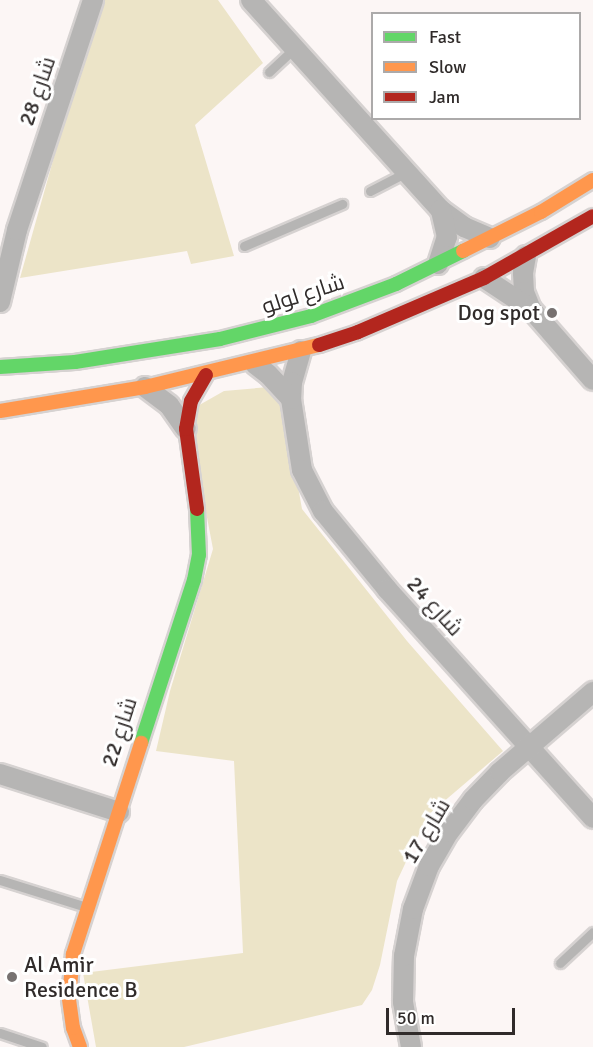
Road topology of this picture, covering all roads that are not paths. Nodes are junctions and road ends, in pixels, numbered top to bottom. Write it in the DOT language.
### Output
graph roads {
  1 [pos="93,0"];
  2 [pos="251,0"];
  3 [pos="295,48"];
  4 [pos="269,72"];
  5 [pos="407,172"];
  6 [pos="593,180"];
  7 [pos="370,191"];
  8 [pos="342,204"];
  9 [pos="441,210"];
  10 [pos="593,216"];
  11 [pos="490,238"];
  12 [pos="244,246"];
  13 [pos="526,256"];
  14 [pos="438,264"];
  15 [pos="484,278"];
  16 [pos="0,302"];
  17 [pos="531,309"];
  18 [pos="301,351"];
  19 [pos="5,363"];
  20 [pos="255,364"];
  21 [pos="206,375"];
  22 [pos="593,380"];
  23 [pos="146,387"];
  24 [pos="291,399"];
  25 [pos="0,411"];
  26 [pos="186,429"];
  27 [pos="593,692"];
  28 [pos="531,747"];
  29 [pos="0,774"];
  30 [pos="119,812"];
  31 [pos="593,818"];
  32 [pos="0,880"];
  33 [pos="88,907"];
  34 [pos="593,932"];
  35 [pos="560,963"];
  36 [pos="0,1033"];
  37 [pos="42,1047"];
  38 [pos="80,1047"];
  39 [pos="411,1047"];
  1 -- 16 [label="street, شارع 28"];
  2 -- 3 [label="street"];
  3 -- 4 [label="lane"];
  3 -- 5 [label="street"];
  5 -- 7 [label="lane"];
  5 -- 9 [label="street"];
  6 -- 11 [label="street, شارع لولو"];
  8 -- 12 [label="lane"];
  9 -- 11 [label="street"];
  9 -- 14 [label="street"];
  10 -- 13 [label="street"];
  11 -- 14 [label="street, شارع لولو"];
  13 -- 15 [label="street"];
  13 -- 17 [label="street"];
  14 -- 19 [label="street, شارع لولو"];
  15 -- 17 [label="street"];
  15 -- 18 [label="street"];
  17 -- 22 [label="street"];
  18 -- 20 [label="street"];
  18 -- 24 [label="street, شارع 24"];
  20 -- 21 [label="street"];
  20 -- 24 [label="street"];
  21 -- 23 [label="street"];
  21 -- 26 [label="street, شارع 22"];
  23 -- 25 [label="street"];
  23 -- 26 [label="street, شارع 22"];
  24 -- 28 [label="street, شارع 24"];
  26 -- 30 [label="street, شارع 22"];
  27 -- 28 [label="street, شارع 17"];
  28 -- 31 [label="street, شارع 24"];
  28 -- 39 [label="street, شارع 17"];
  29 -- 30 [label="street"];
  30 -- 33 [label="street, شارع 22"];
  32 -- 33 [label="lane"];
  33 -- 38 [label="street, شارع 22"];
  34 -- 35 [label="lane"];
  36 -- 37 [label="lane"];
}
